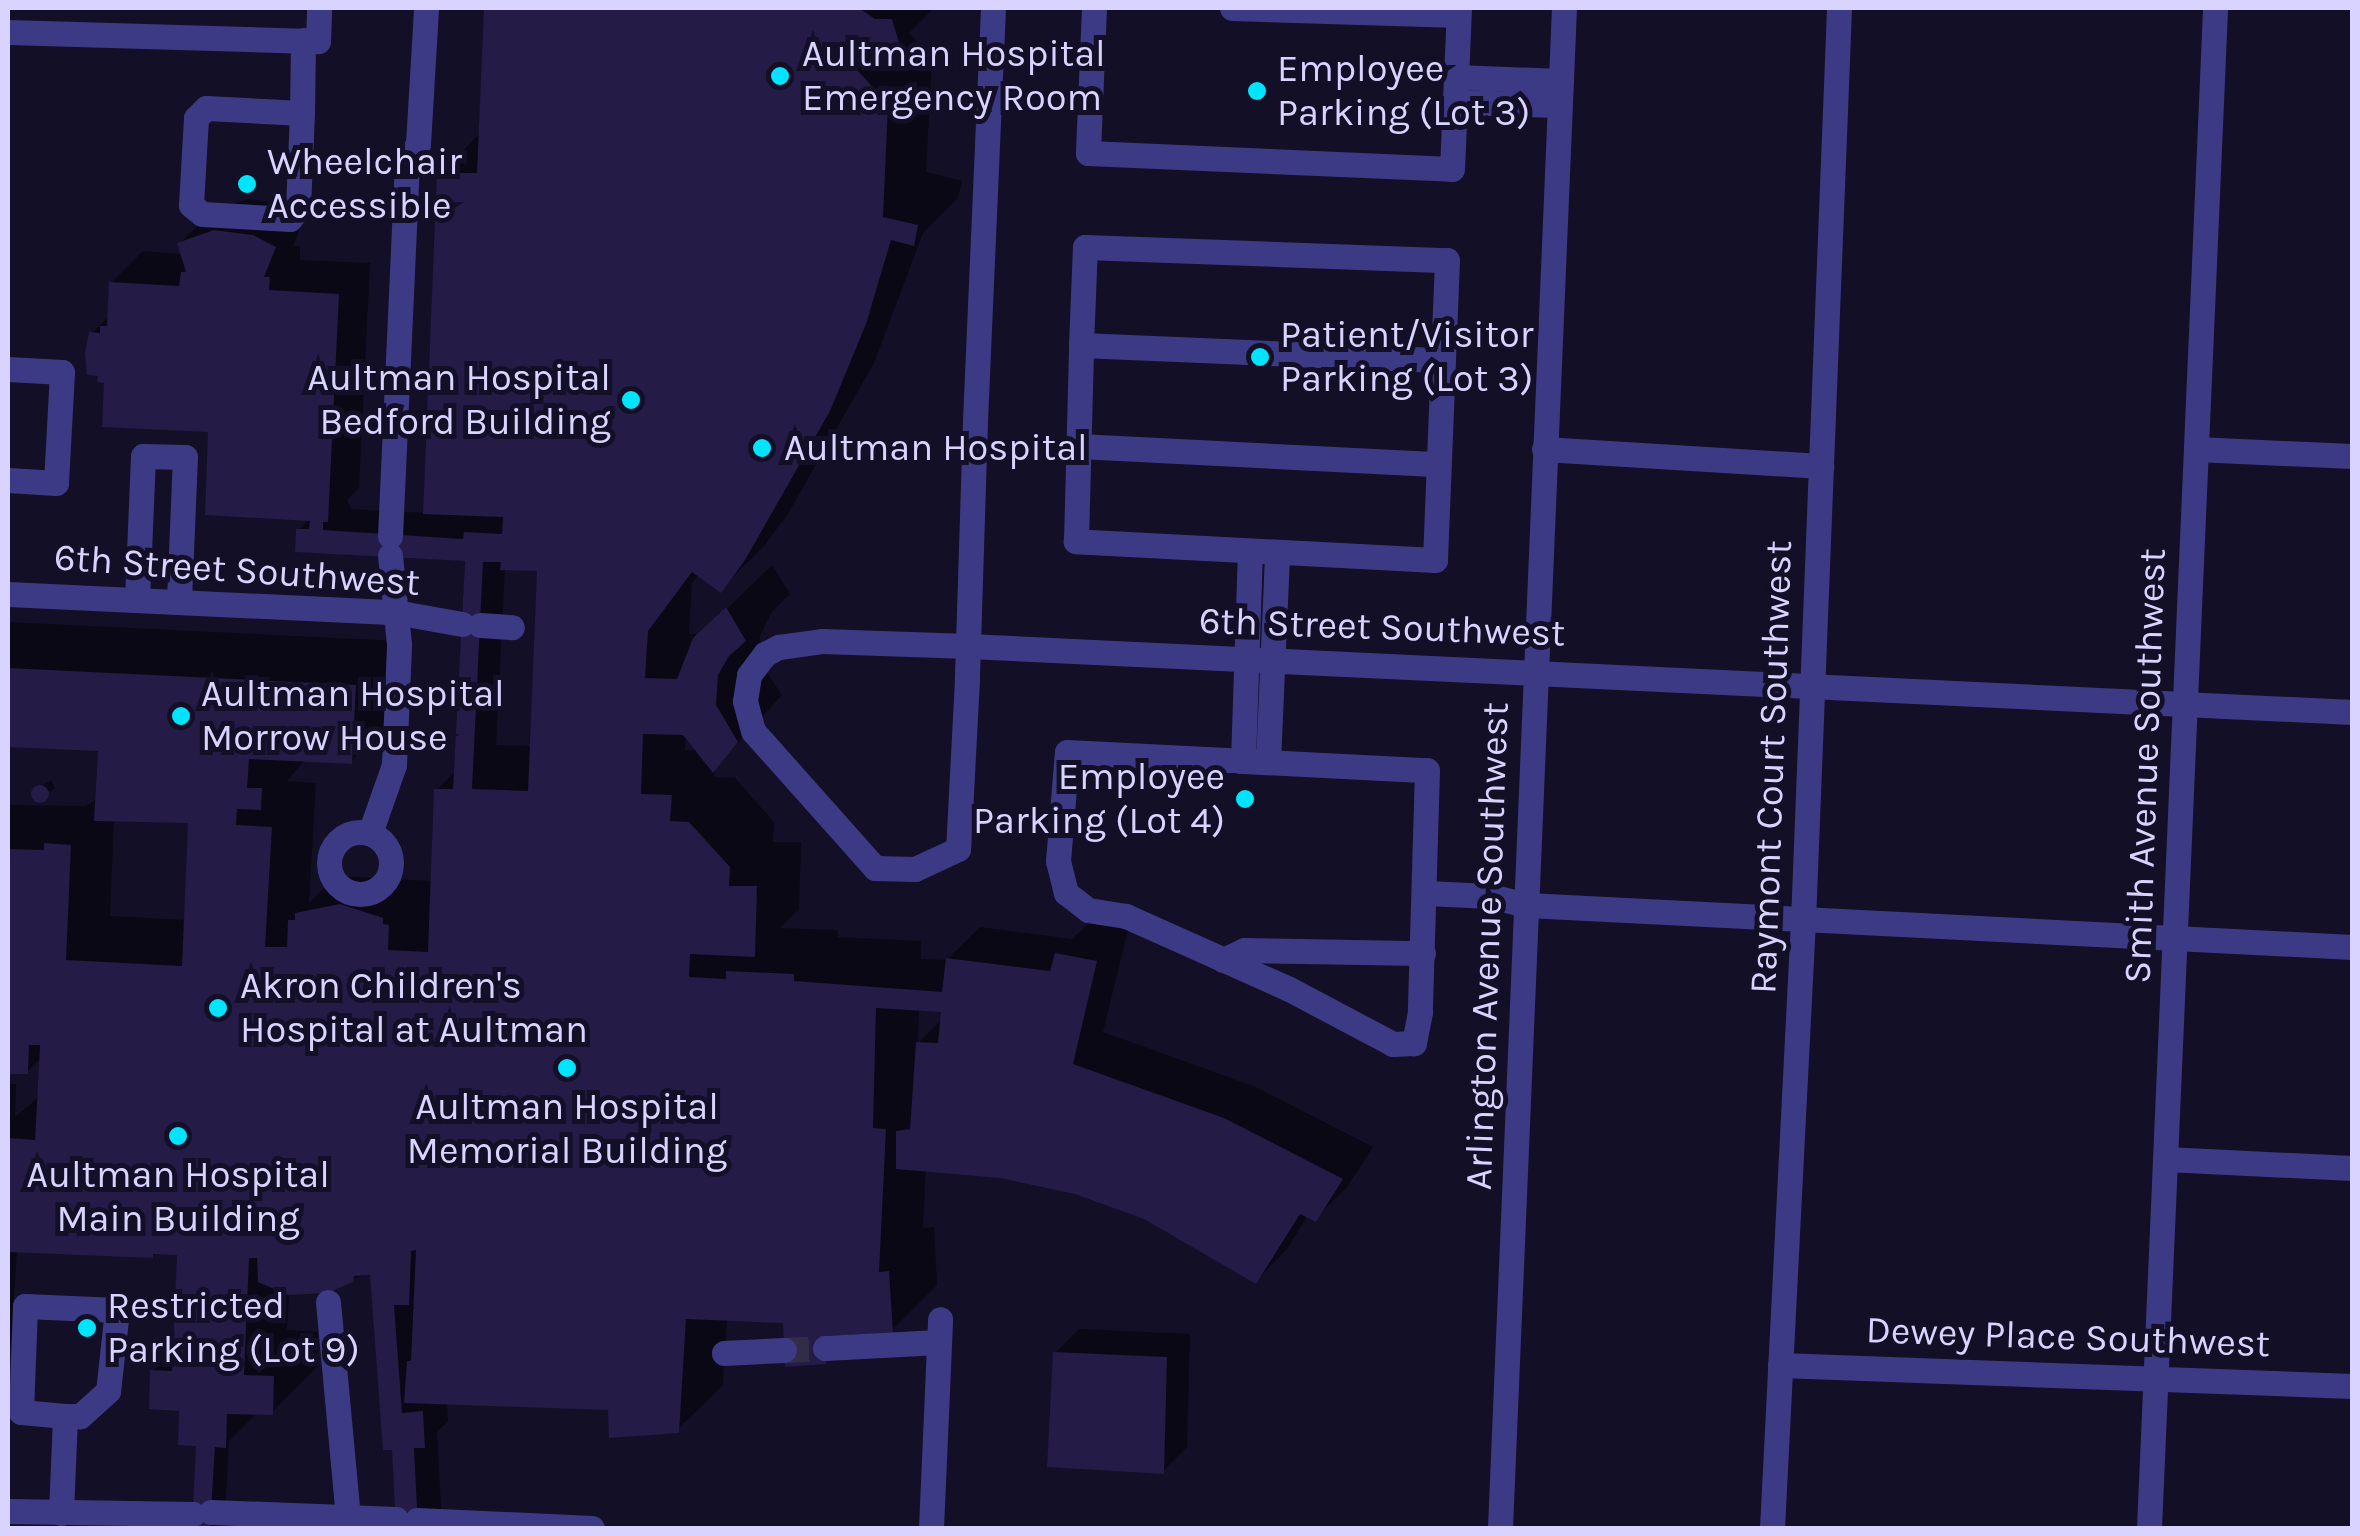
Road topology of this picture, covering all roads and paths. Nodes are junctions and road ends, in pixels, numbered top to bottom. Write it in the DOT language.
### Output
graph roads {
  1 [pos="320,8"];
  2 [pos="426,8"];
  3 [pos="993,8"];
  4 [pos="1094,8"];
  5 [pos="1232,8"];
  6 [pos="1564,8"];
  7 [pos="1839,8"];
  8 [pos="2215,8"];
  9 [pos="1458,11"];
  10 [pos="8,32"];
  11 [pos="304,40"];
  12 [pos="1456,90"];
  13 [pos="1560,93"];
  14 [pos="302,113"];
  15 [pos="1081,345"];
  16 [pos="1443,360"];
  17 [pos="8,369"];
  18 [pos="1079,446"];
  19 [pos="1544,449"];
  20 [pos="2196,449"];
  21 [pos="2352,456"];
  22 [pos="1439,464"];
  23 [pos="1821,466"];
  24 [pos="8,480"];
  25 [pos="1250,551"];
  26 [pos="1277,552"];
  27 [pos="8,594"];
  28 [pos="137,600"];
  29 [pos="179,602"];
  30 [pos="395,612"];
  31 [pos="512,626"];
  32 [pos="968,646"];
  33 [pos="1247,658"];
  34 [pos="1273,660"];
  35 [pos="1536,670"];
  36 [pos="1812,684"];
  37 [pos="2185,704"];
  38 [pos="2352,712"];
  39 [pos="1256,762"];
  40 [pos="370,833"];
  41 [pos="1426,893"];
  42 [pos="1527,905"];
  43 [pos="1802,921"];
  44 [pos="2176,938"];
  45 [pos="2352,947"];
  46 [pos="1423,953"];
  47 [pos="1223,960"];
  48 [pos="2166,1160"];
  49 [pos="2352,1168"];
  50 [pos="328,1302"];
  51 [pos="825,1348"];
  52 [pos="784,1350"];
  53 [pos="724,1353"];
  54 [pos="1780,1364"];
  55 [pos="2155,1376"];
  56 [pos="2352,1386"];
  57 [pos="66,1416"];
  58 [pos="8,1511"];
  59 [pos="61,1513"];
  60 [pos="361,1521"];
  61 [pos="464,1525"];
  62 [pos="514,1526"];
  63 [pos="592,1528"];
  64 [pos="931,1528"];
  65 [pos="1500,1528"];
  66 [pos="1772,1528"];
  67 [pos="2149,1528"];
  1 -- 11 [label="street"];
  2 -- 30 [label="street"];
  3 -- 32 [label="street"];
  4 -- 12 [label="street"];
  5 -- 9 [label="street"];
  6 -- 13 [label="street, Arlington Avenue Southwest"];
  7 -- 23 [label="street, Raymont Court Southwest"];
  8 -- 20 [label="street, Smith Avenue Southwest"];
  9 -- 12 [label="street"];
  10 -- 11 [label="street"];
  11 -- 14 [label="street"];
  12 -- 13 [label="street"];
  13 -- 19 [label="street, Arlington Avenue Southwest"];
  14 -- 14 [label="street"];
  15 -- 16 [label="street"];
  15 -- 16 [label="street"];
  15 -- 18 [label="street"];
  16 -- 22 [label="street"];
  17 -- 24 [label="street"];
  18 -- 22 [label="street"];
  18 -- 25 [label="street"];
  19 -- 23 [label="street"];
  19 -- 35 [label="street, Arlington Avenue Southwest"];
  20 -- 21 [label="street"];
  20 -- 37 [label="street, Smith Avenue Southwest"];
  22 -- 26 [label="street"];
  23 -- 36 [label="street, Raymont Court Southwest"];
  25 -- 26 [label="street"];
  25 -- 33 [label="street"];
  26 -- 34 [label="street"];
  27 -- 28 [label="street, 6th Street Southwest"];
  28 -- 29 [label="street, 6th Street Southwest"];
  28 -- 29 [label="street"];
  29 -- 30 [label="street, 6th Street Southwest"];
  30 -- 31 [label="street, 6th Street Southwest"];
  30 -- 40 [label="street"];
  32 -- 32 [label="street, 6th Street Southwest"];
  32 -- 33 [label="street, 6th Street Southwest"];
  33 -- 34 [label="street, 6th Street Southwest"];
  33 -- 39 [label="street"];
  34 -- 35 [label="street, 6th Street Southwest"];
  34 -- 39 [label="street"];
  35 -- 36 [label="street, 6th Street Southwest"];
  35 -- 42 [label="street, Arlington Avenue Southwest"];
  36 -- 37 [label="street, 6th Street Southwest"];
  36 -- 43 [label="street, Raymont Court Southwest"];
  37 -- 38 [label="street, 6th Street Southwest"];
  37 -- 44 [label="street, Smith Avenue Southwest"];
  39 -- 41 [label="street"];
  39 -- 47 [label="street"];
  41 -- 42 [label="street"];
  41 -- 46 [label="street"];
  42 -- 43 [label="street"];
  42 -- 65 [label="street, Arlington Avenue Southwest"];
  43 -- 44 [label="street"];
  43 -- 54 [label="street, Raymont Court Southwest"];
  44 -- 45 [label="street"];
  44 -- 48 [label="street, Smith Avenue Southwest"];
  46 -- 47 [label="street"];
  46 -- 47 [label="street"];
  48 -- 49 [label="street"];
  48 -- 55 [label="street, Smith Avenue Southwest"];
  50 -- 60 [label="street"];
  51 -- 64 [label="street"];
  52 -- 53 [label="street"];
  54 -- 55 [label="street, Dewey Place Southwest"];
  54 -- 66 [label="street, Raymont Court Southwest"];
  55 -- 56 [label="street, Dewey Place Southwest"];
  55 -- 67 [label="street, Smith Avenue Southwest"];
  57 -- 57 [label="street"];
  57 -- 59 [label="street"];
  58 -- 59 [label="street"];
  59 -- 60 [label="street"];
  60 -- 61 [label="street"];
  61 -- 62 [label="street"];
  62 -- 63 [label="street"];
}
